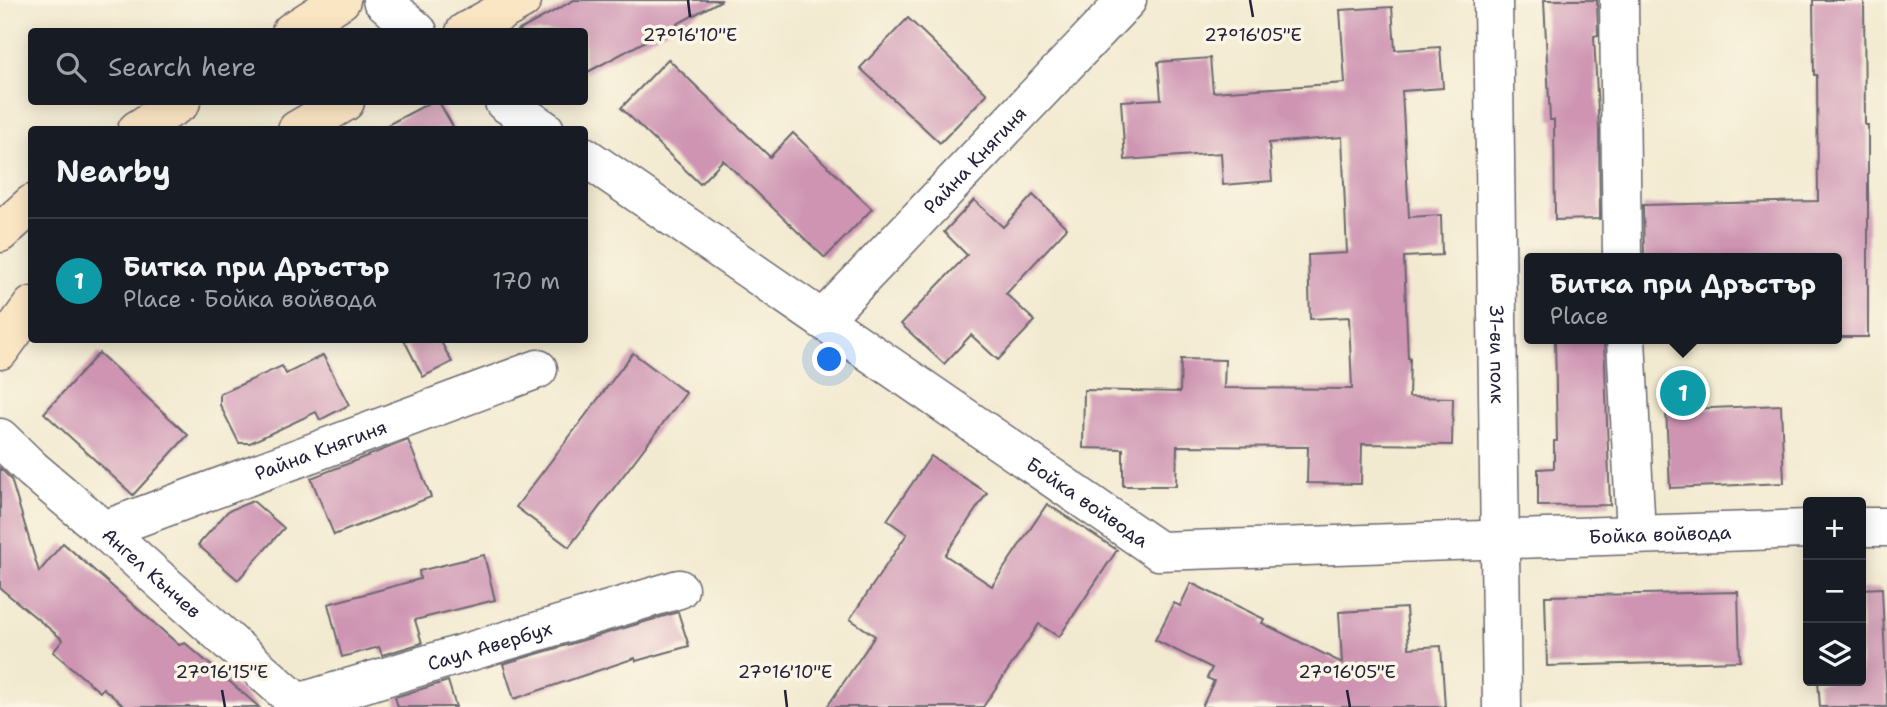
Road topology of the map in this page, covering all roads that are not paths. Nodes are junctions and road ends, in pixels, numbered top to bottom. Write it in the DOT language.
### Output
graph roads {
  1 [pos="341,0"];
  2 [pos="382,0"];
  3 [pos="522,0"];
  4 [pos="1127,0"];
  5 [pos="1493,0"];
  6 [pos="1619,0"];
  7 [pos="297,28"];
  8 [pos="414,28"];
  9 [pos="472,28"];
  10 [pos="176,105"];
  11 [pos="340,105"];
  12 [pos="508,105"];
  13 [pos="144,126"];
  14 [pos="304,126"];
  15 [pos="539,126"];
  16 [pos="588,159"];
  17 [pos="28,208"];
  18 [pos="0,233"];
  19 [pos="1622,253"];
  20 [pos="28,312"];
  21 [pos="823,319"];
  22 [pos="1626,344"];
  23 [pos="0,350"];
  24 [pos="538,369"];
  25 [pos="0,438"];
  26 [pos="1866,527"];
  27 [pos="1887,527"];
  28 [pos="1803,529"];
  29 [pos="104,530"];
  30 [pos="1636,534"];
  31 [pos="1499,539"];
  32 [pos="679,589"];
  33 [pos="300,705"];
  34 [pos="1502,707"];
  1 -- 7 [label="main road"];
  2 -- 8 [label="street"];
  3 -- 9 [label="main road"];
  4 -- 21 [label="street, Райна Княгиня"];
  5 -- 31 [label="street, 31-ви полк"];
  6 -- 19 [label="street"];
  10 -- 13 [label="main road"];
  11 -- 14 [label="main road"];
  12 -- 15 [label="street"];
  16 -- 21 [label="street, Бойка войвода"];
  17 -- 18 [label="main road"];
  20 -- 23 [label="main road"];
  21 -- 31 [label="street, Бойка войвода"];
  22 -- 30 [label="street"];
  24 -- 29 [label="street, Райна Княгиня"];
  25 -- 29 [label="street, Ангел Кънчев"];
  26 -- 27 [label="street"];
  28 -- 30 [label="street, Бойка войвода"];
  29 -- 33 [label="street, Ангел Кънчев"];
  30 -- 31 [label="street, Бойка войвода"];
  31 -- 34 [label="street, 31-ви полк"];
  32 -- 33 [label="street, Саул Авербух"];
}
